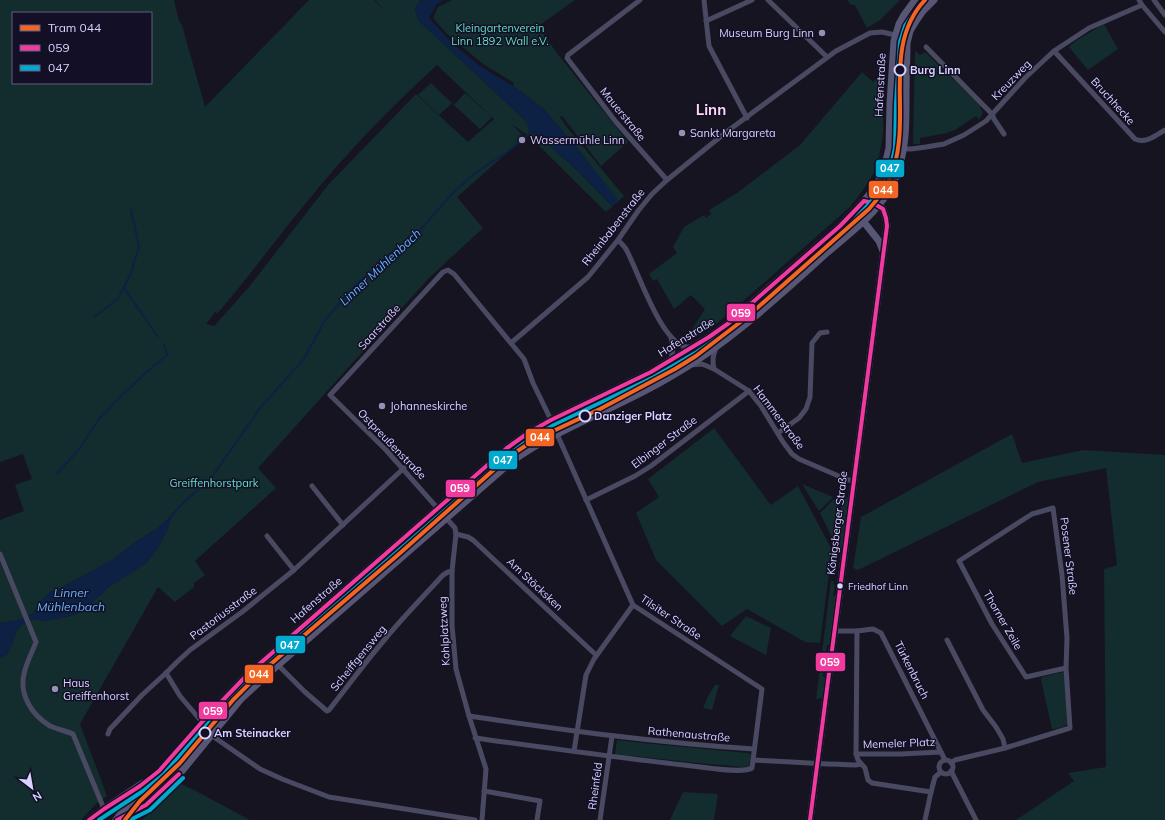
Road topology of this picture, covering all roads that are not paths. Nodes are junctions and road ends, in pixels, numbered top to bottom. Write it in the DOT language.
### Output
graph roads {
  1 [pos="640,0"];
  2 [pos="704,0"];
  3 [pos="752,0"];
  4 [pos="768,0"];
  5 [pos="915,0"];
  6 [pos="934,0"];
  7 [pos="1156,1"];
  8 [pos="1140,2"];
  9 [pos="1165,15"];
  10 [pos="706,21"];
  11 [pos="910,31"];
  12 [pos="1165,32"];
  13 [pos="895,35"];
  14 [pos="926,47"];
  15 [pos="1054,51"];
  16 [pos="827,57"];
  17 [pos="992,114"];
  18 [pos="747,118"];
  19 [pos="1165,130"];
  20 [pos="1004,134"];
  21 [pos="889,148"];
  22 [pos="904,149"];
  23 [pos="667,180"];
  24 [pos="864,201"];
  25 [pos="878,206"];
  26 [pos="863,221"];
  27 [pos="618,240"];
  28 [pos="883,252"];
  29 [pos="826,332"];
  30 [pos="671,337"];
  31 [pos="511,343"];
  32 [pos="694,347"];
  33 [pos="716,348"];
  34 [pos="672,360"];
  35 [pos="689,366"];
  36 [pos="714,369"];
  37 [pos="749,391"];
  38 [pos="330,395"];
  39 [pos="550,420"];
  40 [pos="778,433"];
  41 [pos="557,434"];
  42 [pos="404,468"];
  43 [pos="854,480"];
  44 [pos="312,486"];
  45 [pos="586,500"];
  46 [pos="438,508"];
  47 [pos="446,518"];
  48 [pos="343,524"];
  49 [pos="456,534"];
  50 [pos="267,536"];
  51 [pos="0,554"];
  52 [pos="959,561"];
  53 [pos="294,570"];
  54 [pos="452,571"];
  55 [pos="633,605"];
  56 [pos="834,631"];
  57 [pos="857,631"];
  58 [pos="947,640"];
  59 [pos="596,655"];
  60 [pos="278,665"];
  61 [pos="1066,668"];
  62 [pos="166,674"];
  63 [pos="469,716"];
  64 [pos="202,722"];
  65 [pos="577,732"];
  66 [pos="108,734"];
  67 [pos="212,735"];
  68 [pos="612,736"];
  69 [pos="476,738"];
  70 [pos="1005,748"];
  71 [pos="754,749"];
  72 [pos="574,751"];
  73 [pos="942,752"];
  74 [pos="856,754"];
  75 [pos="609,756"];
  76 [pos="753,760"];
  77 [pos="945,760"];
  78 [pos="951,763"];
  79 [pos="817,764"];
  80 [pos="861,764"];
  81 [pos="159,771"];
  82 [pos="951,771"];
  83 [pos="941,772"];
  84 [pos="484,791"];
  85 [pos="931,792"];
  86 [pos="146,805"];
  87 [pos="104,809"];
  88 [pos="90,820"];
  89 [pos="117,820"];
  90 [pos="133,820"];
  91 [pos="475,820"];
  92 [pos="482,820"];
  93 [pos="537,820"];
  94 [pos="600,820"];
  95 [pos="810,820"];
  96 [pos="925,820"];
  97 [pos="976,820"];
  1 -- 23 [label="street, Mauerstraße"];
  2 -- 10 [label="street"];
  3 -- 10 [label="street"];
  4 -- 16 [label="street"];
  5 -- 13 [label="main road"];
  6 -- 11 [label="main road"];
  7 -- 9 [label="street"];
  8 -- 12 [label="street"];
  8 -- 15 [label="street, Kreuzweg"];
  10 -- 18 [label="street"];
  11 -- 13 [label="street, Rheinbabenstraße"];
  11 -- 22 [label="main road"];
  13 -- 16 [label="street, Rheinbabenstraße"];
  13 -- 21 [label="main road, Hafenstraße"];
  14 -- 17 [label="street"];
  15 -- 17 [label="street, Kreuzweg"];
  15 -- 19 [label="street, Bruchhecke"];
  16 -- 18 [label="street, Rheinbabenstraße"];
  17 -- 20 [label="street"];
  17 -- 22 [label="street, Kreuzweg"];
  18 -- 23 [label="street, Rheinbabenstraße"];
  21 -- 22 [label="street, Kreuzweg"];
  21 -- 24 [label="main road, Hafenstraße"];
  22 -- 25 [label="main road"];
  23 -- 27 [label="street, Rheinbabenstraße"];
  24 -- 25 [label="main road"];
  24 -- 26 [label="main road"];
  24 -- 32 [label="main road, Hafenstraße"];
  25 -- 26 [label="main road"];
  25 -- 28 [label="main road, Königsberger Straße"];
  26 -- 28 [label="main road"];
  26 -- 33 [label="main road"];
  27 -- 30 [label="street"];
  27 -- 31 [label="street, Rheinbabenstraße"];
  28 -- 43 [label="main road, Königsberger Straße"];
  29 -- 40 [label="street"];
  30 -- 32 [label="street"];
  30 -- 34 [label="street"];
  31 -- 38 [label="street, Saarstraße"];
  31 -- 39 [label="street"];
  32 -- 34 [label="main road, Hafenstraße"];
  33 -- 35 [label="main road"];
  33 -- 36 [label="street"];
  34 -- 39 [label="main road, Hafenstraße"];
  35 -- 36 [label="street, Hammerstraße"];
  35 -- 41 [label="main road"];
  36 -- 37 [label="street, Hammerstraße"];
  37 -- 40 [label="street, Hammerstraße"];
  37 -- 45 [label="street, Elbinger Straße"];
  38 -- 42 [label="street, Ostpreußenstraße"];
  39 -- 41 [label="street"];
  39 -- 46 [label="main road, Hafenstraße"];
  40 -- 43 [label="street, Hammerstraße"];
  41 -- 45 [label="street, Tilsiter Straße"];
  41 -- 47 [label="main road"];
  42 -- 46 [label="street, Ostpreußenstraße"];
  42 -- 48 [label="street, Pastoriusstraße"];
  43 -- 56 [label="main road, Königsberger Straße"];
  44 -- 48 [label="street"];
  45 -- 55 [label="street, Tilsiter Straße"];
  46 -- 47 [label="street"];
  46 -- 64 [label="main road, Hafenstraße"];
  47 -- 49 [label="street"];
  47 -- 60 [label="main road"];
  48 -- 53 [label="street, Pastoriusstraße"];
  49 -- 54 [label="street, Kohlplatzweg"];
  49 -- 59 [label="street, Am Stöcksken"];
  50 -- 53 [label="street"];
  51 -- 87 [label="street"];
  52 -- 61 [label="street, Thorner Zeile"];
  52 -- 61 [label="street, Posener Straße"];
  53 -- 62 [label="street, Pastoriusstraße"];
  54 -- 60 [label="street, Scheiffgensweg"];
  54 -- 63 [label="street, Kohlplatzweg"];
  55 -- 59 [label="street"];
  55 -- 71 [label="street, Tilsiter Straße"];
  56 -- 57 [label="street, Türkenbruch"];
  56 -- 79 [label="main road, Königsberger Straße"];
  57 -- 73 [label="street, Türkenbruch"];
  57 -- 74 [label="street"];
  58 -- 70 [label="street"];
  59 -- 65 [label="street"];
  60 -- 67 [label="main road"];
  61 -- 70 [label="street"];
  62 -- 64 [label="street"];
  62 -- 66 [label="street, Pastoriusstraße"];
  63 -- 65 [label="street, Rathenaustraße"];
  63 -- 69 [label="street, Kohlplatzweg"];
  64 -- 81 [label="main road, Hafenstraße"];
  65 -- 68 [label="street, Rathenaustraße"];
  65 -- 72 [label="street"];
  67 -- 86 [label="main road"];
  67 -- 91 [label="street"];
  68 -- 71 [label="street, Rathenaustraße"];
  68 -- 75 [label="street"];
  69 -- 72 [label="street"];
  69 -- 84 [label="street, Kohlplatzweg"];
  70 -- 78 [label="street"];
  71 -- 76 [label="street"];
  72 -- 75 [label="street"];
  73 -- 74 [label="street, Memeler Platz"];
  73 -- 77 [label="street, Türkenbruch"];
  74 -- 80 [label="street"];
  75 -- 76 [label="street"];
  75 -- 94 [label="street, Rheinfeld"];
  76 -- 79 [label="street"];
  77 -- 78 [label="street"];
  77 -- 83 [label="street"];
  78 -- 82 [label="street"];
  79 -- 80 [label="street, Memeler Platz"];
  79 -- 95 [label="main road, Königsberger Straße"];
  80 -- 85 [label="street, Memeler Platz"];
  81 -- 87 [label="main road"];
  81 -- 89 [label="main road, Hafenstraße"];
  82 -- 83 [label="street"];
  82 -- 97 [label="street"];
  83 -- 85 [label="street"];
  84 -- 92 [label="street, Kohlplatzweg"];
  84 -- 93 [label="street"];
  85 -- 96 [label="street"];
  86 -- 89 [label="main road"];
  86 -- 90 [label="main road"];
  87 -- 88 [label="main road"];
}
